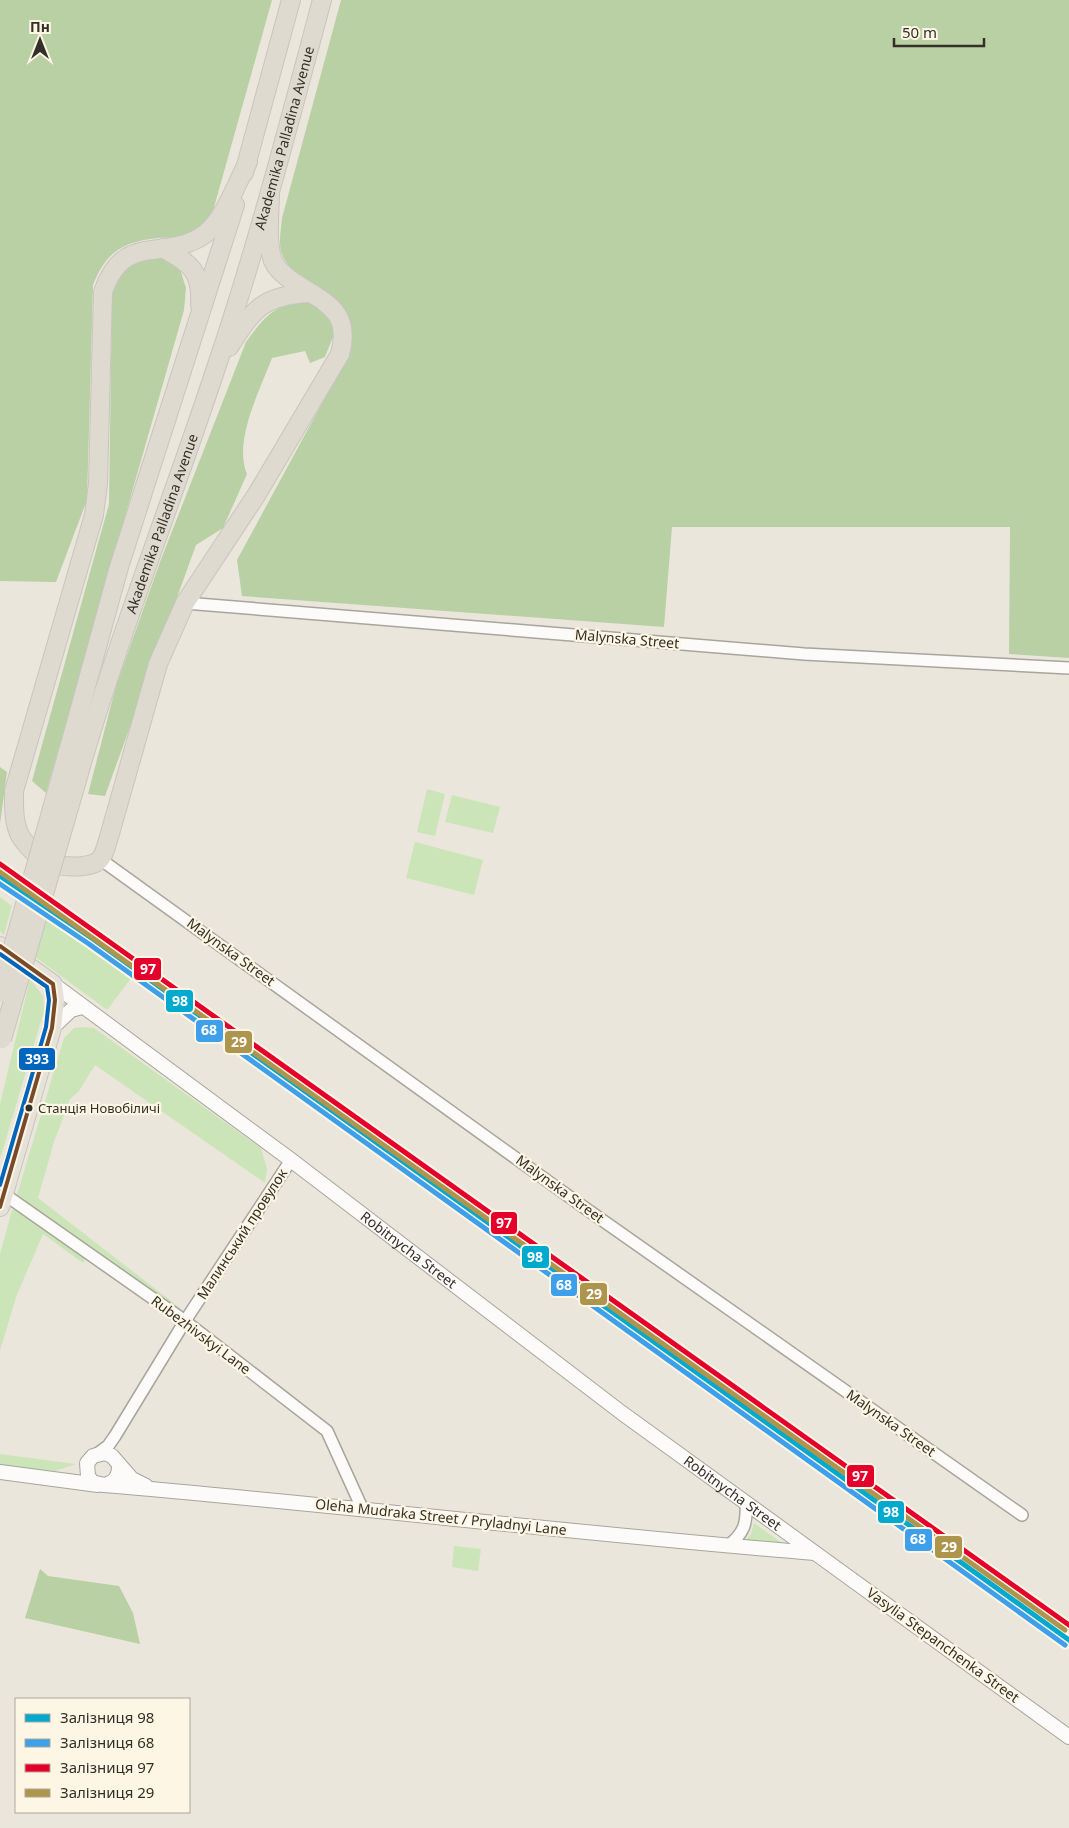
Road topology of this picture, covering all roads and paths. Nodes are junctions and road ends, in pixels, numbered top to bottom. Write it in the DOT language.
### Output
graph roads {
  1 [pos="291,0"];
  2 [pos="322,0"];
  3 [pos="248,162"];
  4 [pos="270,192"];
  5 [pos="163,248"];
  6 [pos="308,293"];
  7 [pos="198,322"];
  8 [pos="217,367"];
  9 [pos="185,603"];
  10 [pos="1069,668"];
  11 [pos="76,754"];
  12 [pos="100,859"];
  13 [pos="0,946"];
  14 [pos="53,984"];
  15 [pos="0,993"];
  16 [pos="82,1007"];
  17 [pos="52,1028"];
  18 [pos="1,1043"];
  19 [pos="291,1160"];
  20 [pos="2,1201"];
  21 [pos="185,1321"];
  22 [pos="115,1436"];
  23 [pos="92,1458"];
  24 [pos="118,1464"];
  25 [pos="0,1472"];
  26 [pos="62,1480"];
  27 [pos="101,1485"];
  28 [pos="153,1489"];
  29 [pos="746,1504"];
  30 [pos="362,1508"];
  31 [pos="1022,1515"];
  32 [pos="728,1546"];
  33 [pos="816,1553"];
  34 [pos="1069,1737"];
  1 -- 3 [label="highway, Akademika Palladina Avenue"];
  2 -- 4 [label="highway, Akademika Palladina Avenue"];
  3 -- 5 [label="highway"];
  3 -- 7 [label="highway, Akademika Palladina Avenue"];
  4 -- 6 [label="highway"];
  4 -- 8 [label="highway, Akademika Palladina Avenue"];
  5 -- 7 [label="highway"];
  5 -- 12 [label="highway"];
  6 -- 8 [label="highway"];
  6 -- 9 [label="highway"];
  7 -- 11 [label="highway, Akademika Palladina Avenue"];
  8 -- 11 [label="highway, Akademika Palladina Avenue"];
  9 -- 10 [label="street, Malynska Street"];
  9 -- 12 [label="highway"];
  11 -- 15 [label="highway, Akademika Palladina Avenue, bridge"];
  11 -- 18 [label="highway, Akademika Palladina Avenue, bridge"];
  12 -- 31 [label="street, Malynska Street"];
  13 -- 14 [label="main road, Robitnycha Street"];
  14 -- 16 [label="street, Robitnycha Street"];
  14 -- 17 [label="main road"];
  16 -- 17 [label="street"];
  16 -- 19 [label="street, Robitnycha Street"];
  17 -- 20 [label="main road"];
  19 -- 21 [label="street, Малинський провулок"];
  19 -- 29 [label="street, Robitnycha Street"];
  20 -- 21 [label="street, Rubezhivskyi Lane"];
  21 -- 22 [label="street, Малинський провулок"];
  21 -- 30 [label="street, Rubezhivskyi Lane"];
  22 -- 23 [label="street, Малинський провулок"];
  22 -- 24 [label="street"];
  23 -- 24 [label="street"];
  23 -- 26 [label="street"];
  23 -- 27 [label="street"];
  24 -- 27 [label="street"];
  24 -- 28 [label="street"];
  25 -- 26 [label="street"];
  26 -- 27 [label="street, Oleha Mudraka Street / Pryladnyi Lane"];
  27 -- 28 [label="street, Oleha Mudraka Street / Pryladnyi Lane"];
  28 -- 30 [label="street, Oleha Mudraka Street / Pryladnyi Lane"];
  29 -- 32 [label="street"];
  29 -- 33 [label="street, Robitnycha Street"];
  30 -- 32 [label="street, Oleha Mudraka Street / Pryladnyi Lane"];
  32 -- 33 [label="street, Oleha Mudraka Street / Pryladnyi Lane"];
  33 -- 34 [label="street, Vasylia Stepanchenka Street"];
}
